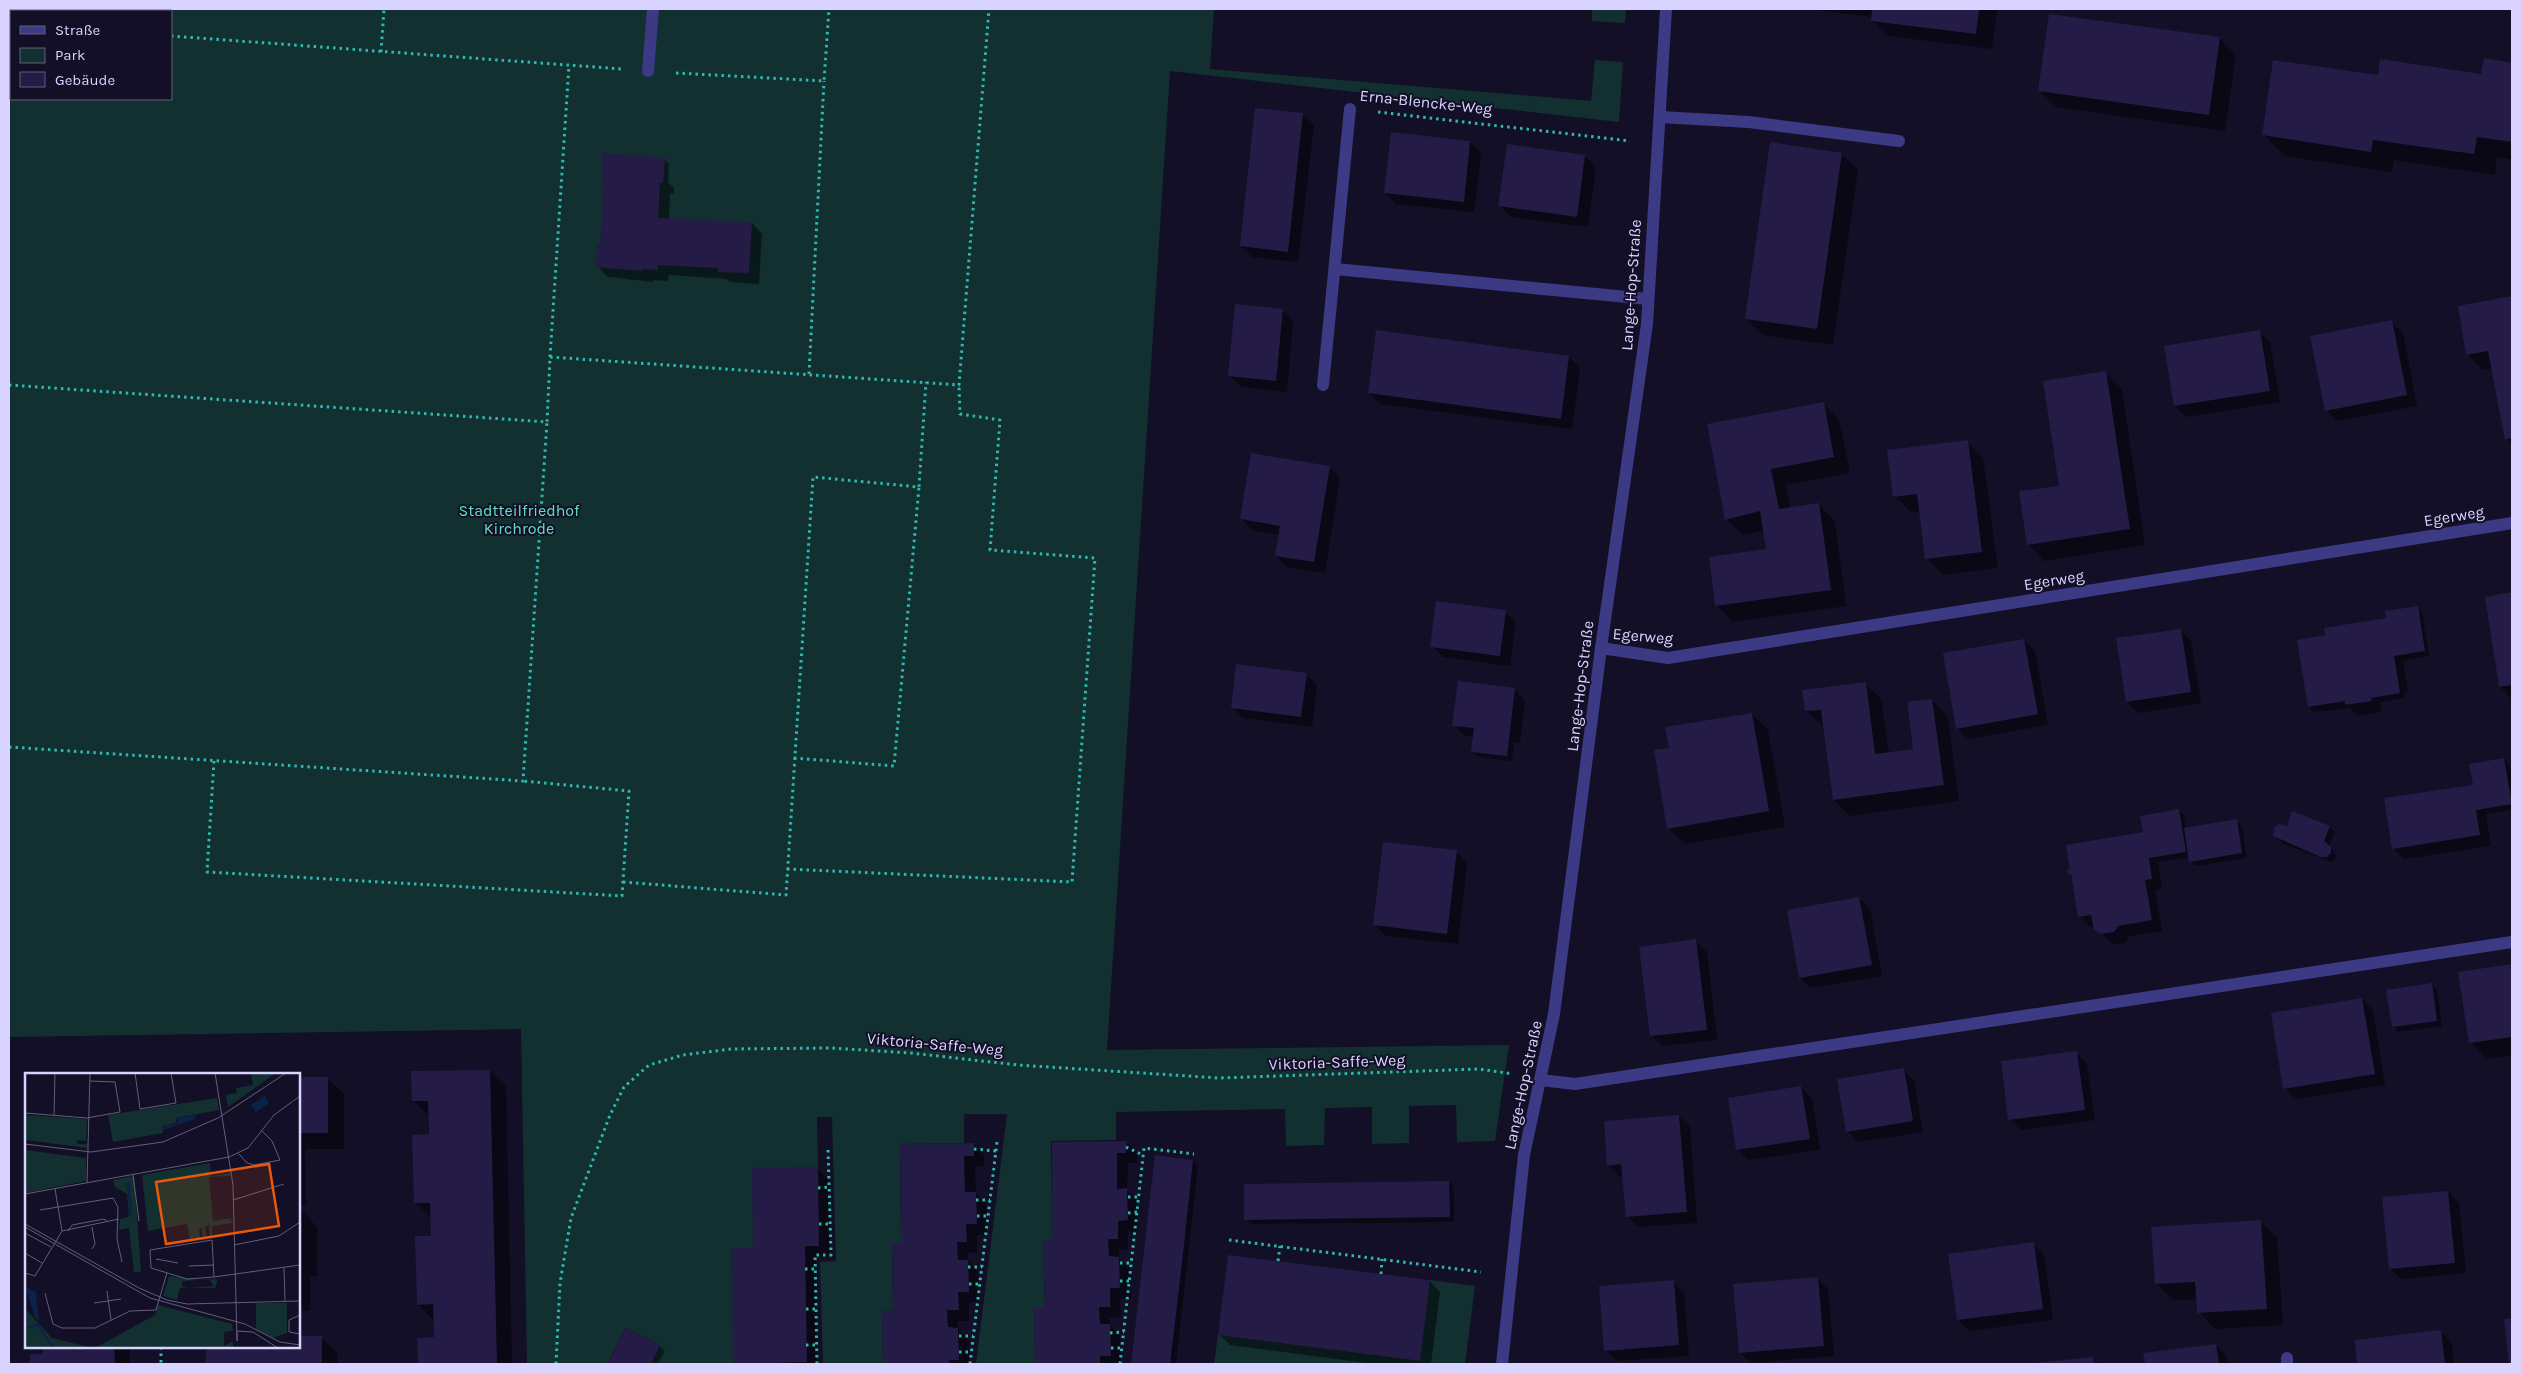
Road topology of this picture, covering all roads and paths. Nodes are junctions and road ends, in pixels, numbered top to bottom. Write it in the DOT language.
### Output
graph roads {
  1 [pos="384,9"];
  2 [pos="653,9"];
  3 [pos="829,9"];
  4 [pos="989,9"];
  5 [pos="1666,9"];
  6 [pos="172,36"];
  7 [pos="381,52"];
  8 [pos="569,65"];
  9 [pos="648,71"];
  10 [pos="824,81"];
  11 [pos="1350,109"];
  12 [pos="1660,117"];
  13 [pos="1898,142"];
  14 [pos="1657,144"];
  15 [pos="1335,269"];
  16 [pos="1648,299"];
  17 [pos="550,357"];
  18 [pos="809,374"];
  19 [pos="926,382"];
  20 [pos="9,385"];
  21 [pos="959,385"];
  22 [pos="1323,385"];
  23 [pos="547,422"];
  24 [pos="918,487"];
  25 [pos="2512,523"];
  26 [pos="1601,648"];
  27 [pos="9,747"];
  28 [pos="794,758"];
  29 [pos="214,760"];
  30 [pos="523,782"];
  31 [pos="787,869"];
  32 [pos="623,882"];
  33 [pos="2512,942"];
  34 [pos="1540,1080"];
  35 [pos="997,1142"];
  36 [pos="1126,1147"];
  37 [pos="828,1148"];
  38 [pos="974,1149"];
  39 [pos="996,1151"];
  40 [pos="1194,1154"];
  41 [pos="1143,1155"];
  42 [pos="829,1187"];
  43 [pos="818,1188"];
  44 [pos="1128,1197"];
  45 [pos="1138,1197"];
  46 [pos="976,1200"];
  47 [pos="990,1200"];
  48 [pos="1137,1212"];
  49 [pos="1128,1213"];
  50 [pos="976,1216"];
  51 [pos="988,1216"];
  52 [pos="819,1224"];
  53 [pos="830,1224"];
  54 [pos="1229,1240"];
  55 [pos="1280,1246"];
  56 [pos="1382,1259"];
  57 [pos="1278,1261"];
  58 [pos="1120,1263"];
  59 [pos="1131,1263"];
  60 [pos="968,1267"];
  61 [pos="982,1267"];
  62 [pos="816,1269"];
  63 [pos="806,1270"];
  64 [pos="1481,1272"];
  65 [pos="1381,1274"];
  66 [pos="1120,1281"];
  67 [pos="1129,1281"];
  68 [pos="969,1284"];
  69 [pos="980,1284"];
  70 [pos="806,1309"];
  71 [pos="816,1309"];
  72 [pos="1124,1332"];
  73 [pos="1110,1333"];
  74 [pos="959,1336"];
  75 [pos="974,1336"];
  76 [pos="806,1345"];
  77 [pos="817,1345"];
  78 [pos="161,1348"];
  79 [pos="1111,1348"];
  80 [pos="1122,1348"];
  81 [pos="959,1352"];
  82 [pos="971,1352"];
  83 [pos="161,1364"];
  84 [pos="556,1364"];
  85 [pos="817,1364"];
  86 [pos="970,1364"];
  87 [pos="1120,1364"];
  88 [pos="1502,1364"];
  1 -- 7 [label="path"];
  2 -- 9 [label="street"];
  3 -- 10 [label="path"];
  4 -- 21 [label="path"];
  5 -- 12 [label="street, Lange-Hop-Straße"];
  6 -- 7 [label="path"];
  7 -- 8 [label="path"];
  8 -- 9 [label="path"];
  8 -- 17 [label="path"];
  9 -- 10 [label="path"];
  10 -- 18 [label="path"];
  11 -- 14 [label="path, Erna-Blencke-Weg"];
  11 -- 15 [label="street, Erna-Blencke-Weg"];
  12 -- 13 [label="street"];
  12 -- 14 [label="street, Lange-Hop-Straße"];
  14 -- 16 [label="street, Lange-Hop-Straße"];
  15 -- 16 [label="street"];
  15 -- 22 [label="street, Erna-Blencke-Weg"];
  16 -- 26 [label="street, Lange-Hop-Straße"];
  17 -- 18 [label="path"];
  17 -- 23 [label="path"];
  18 -- 19 [label="path"];
  19 -- 21 [label="path"];
  19 -- 24 [label="path"];
  20 -- 23 [label="path"];
  21 -- 31 [label="path"];
  23 -- 30 [label="path"];
  24 -- 28 [label="path"];
  24 -- 28 [label="path"];
  25 -- 26 [label="street, Egerweg"];
  26 -- 34 [label="street, Lange-Hop-Straße"];
  27 -- 29 [label="path"];
  28 -- 31 [label="path"];
  29 -- 30 [label="path"];
  29 -- 32 [label="path"];
  30 -- 32 [label="path"];
  31 -- 32 [label="path"];
  33 -- 34 [label="street"];
  34 -- 84 [label="path, Viktoria-Saffe-Weg"];
  34 -- 88 [label="street, Lange-Hop-Straße"];
  35 -- 39 [label="path"];
  36 -- 41 [label="path"];
  37 -- 42 [label="path"];
  38 -- 39 [label="path"];
  39 -- 47 [label="path"];
  40 -- 41 [label="path"];
  41 -- 45 [label="path"];
  42 -- 43 [label="path"];
  42 -- 53 [label="path"];
  44 -- 45 [label="path"];
  45 -- 48 [label="path"];
  46 -- 47 [label="path"];
  47 -- 51 [label="path"];
  48 -- 49 [label="path"];
  48 -- 59 [label="path"];
  50 -- 51 [label="path"];
  51 -- 61 [label="path"];
  52 -- 53 [label="path"];
  53 -- 62 [label="path"];
  54 -- 55 [label="path"];
  55 -- 56 [label="path"];
  55 -- 57 [label="path"];
  56 -- 64 [label="path"];
  56 -- 65 [label="path"];
  58 -- 59 [label="path"];
  59 -- 67 [label="path"];
  60 -- 61 [label="path"];
  61 -- 69 [label="path"];
  62 -- 63 [label="path"];
  62 -- 71 [label="path"];
  66 -- 67 [label="path"];
  67 -- 72 [label="path"];
  68 -- 69 [label="path"];
  69 -- 75 [label="path"];
  70 -- 71 [label="path"];
  71 -- 77 [label="path"];
  72 -- 73 [label="path"];
  72 -- 80 [label="path"];
  74 -- 75 [label="path"];
  75 -- 82 [label="path"];
  76 -- 77 [label="path"];
  77 -- 85 [label="path"];
  78 -- 83 [label="path"];
  79 -- 80 [label="path"];
  80 -- 87 [label="path"];
  81 -- 82 [label="path"];
  82 -- 86 [label="path"];
}
